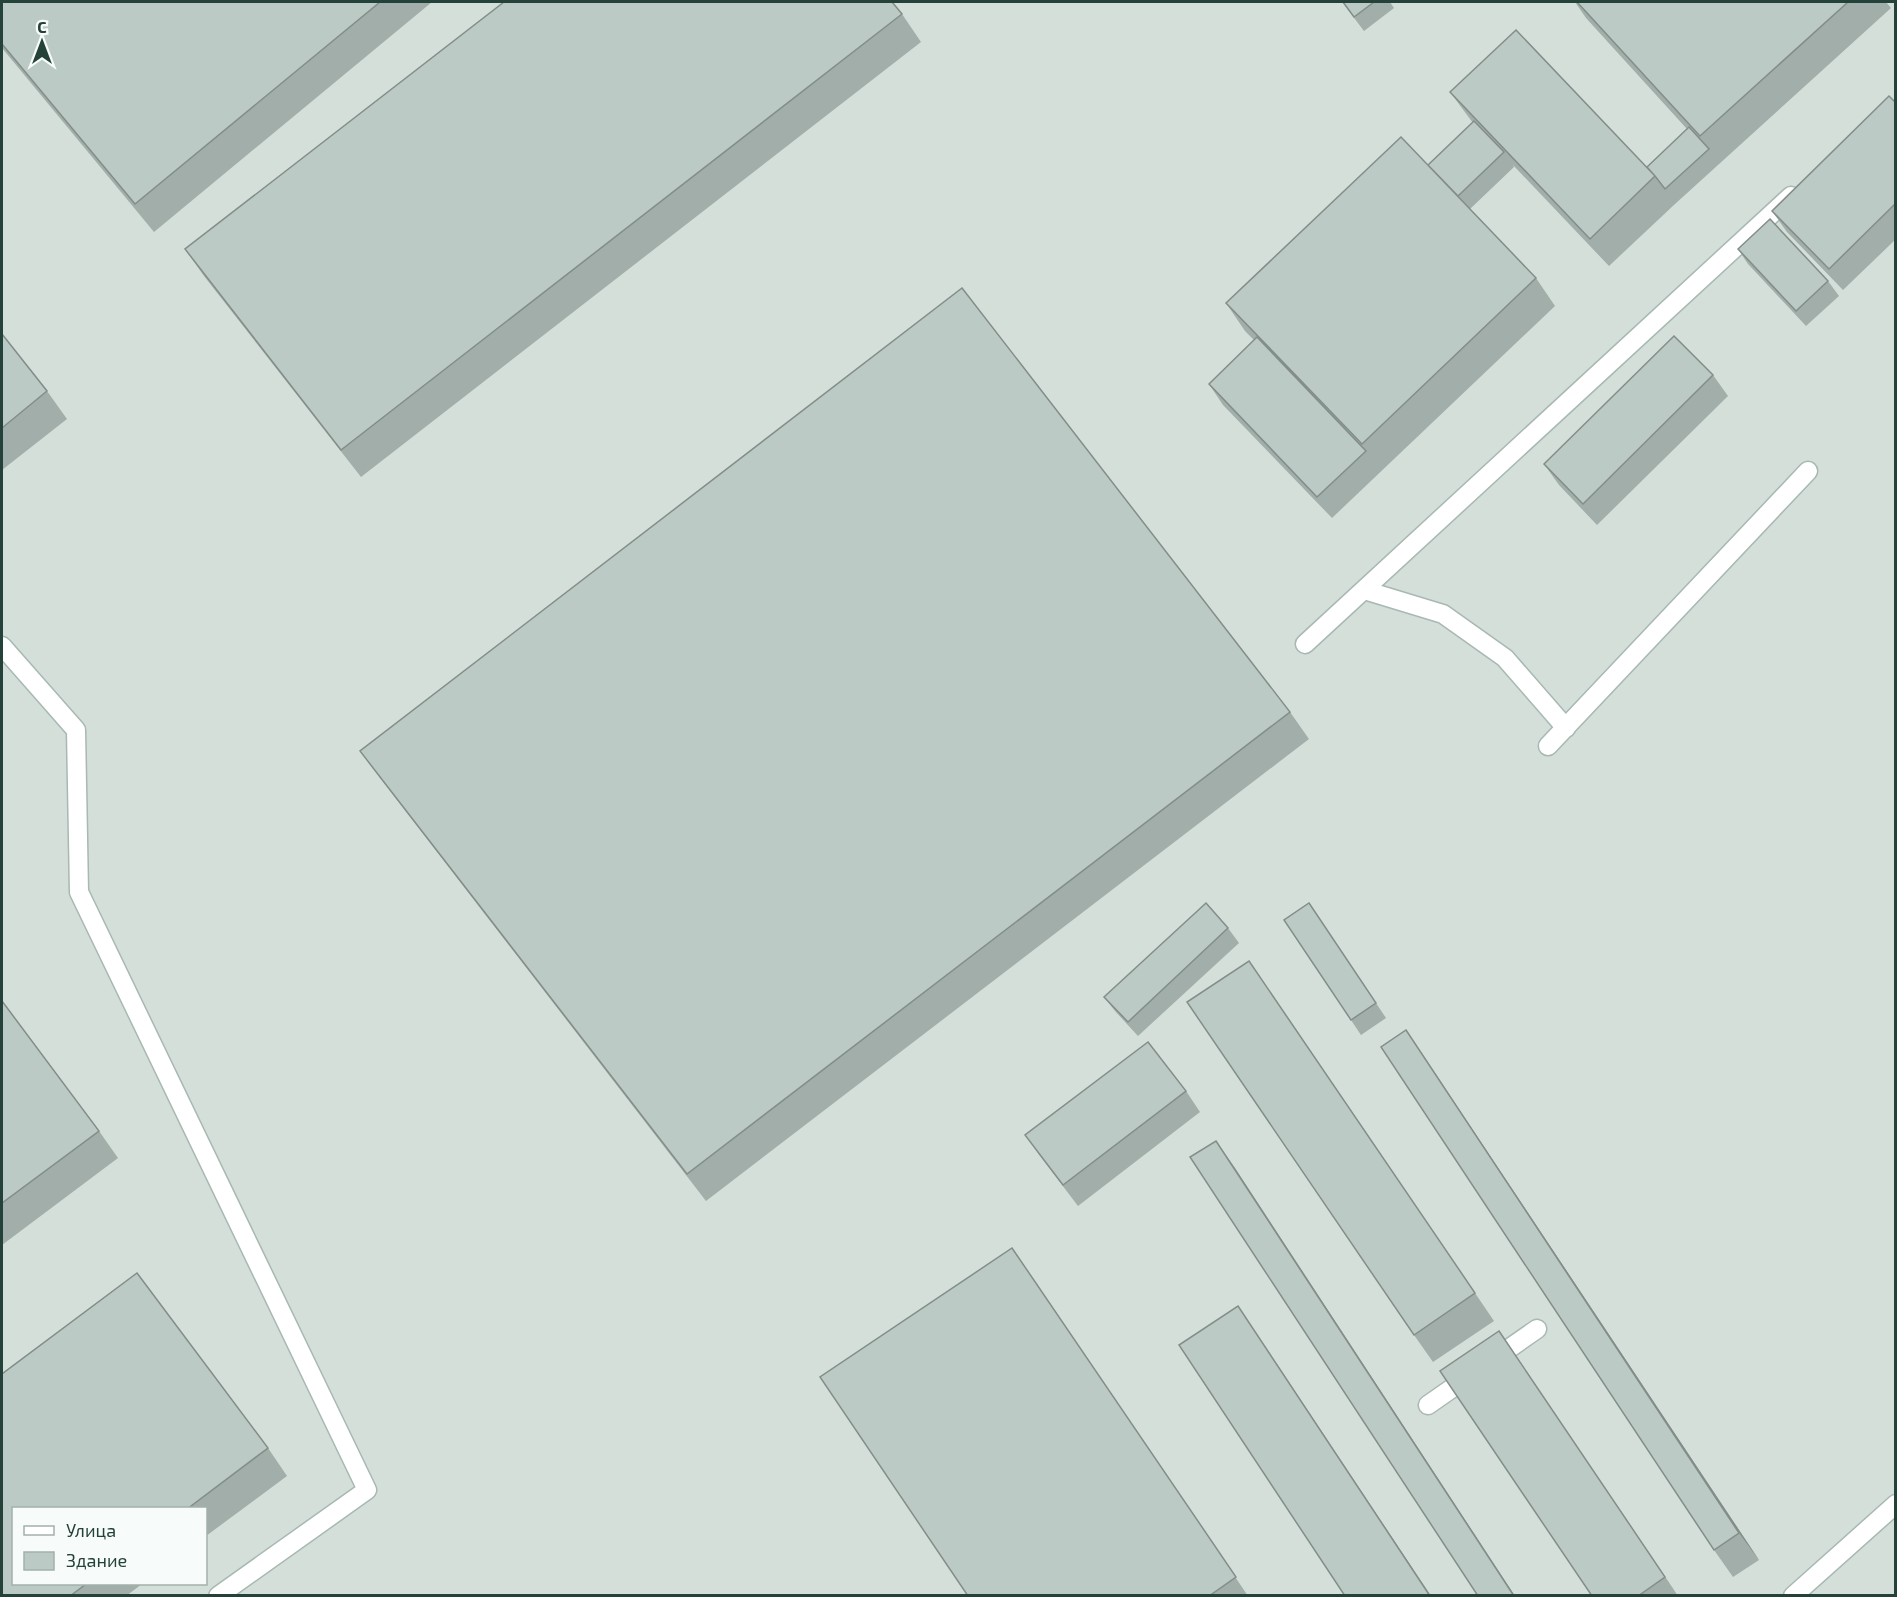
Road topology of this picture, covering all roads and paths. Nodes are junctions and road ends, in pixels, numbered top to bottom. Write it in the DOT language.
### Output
graph roads {
  1 [pos="1800,187"];
  2 [pos="1808,471"];
  3 [pos="1364,590"];
  4 [pos="1305,644"];
  5 [pos="2,646"];
  6 [pos="1566,728"];
  7 [pos="1548,746"];
  8 [pos="1537,1329"];
  9 [pos="1428,1405"];
  10 [pos="1896,1504"];
  11 [pos="218,1596"];
  12 [pos="1793,1596"];
  1 -- 3 [label="lane"];
  2 -- 6 [label="lane"];
  3 -- 4 [label="lane"];
  3 -- 6 [label="lane"];
  5 -- 11 [label="lane"];
  6 -- 7 [label="lane"];
  8 -- 9 [label="lane"];
  10 -- 12 [label="lane"];
}
